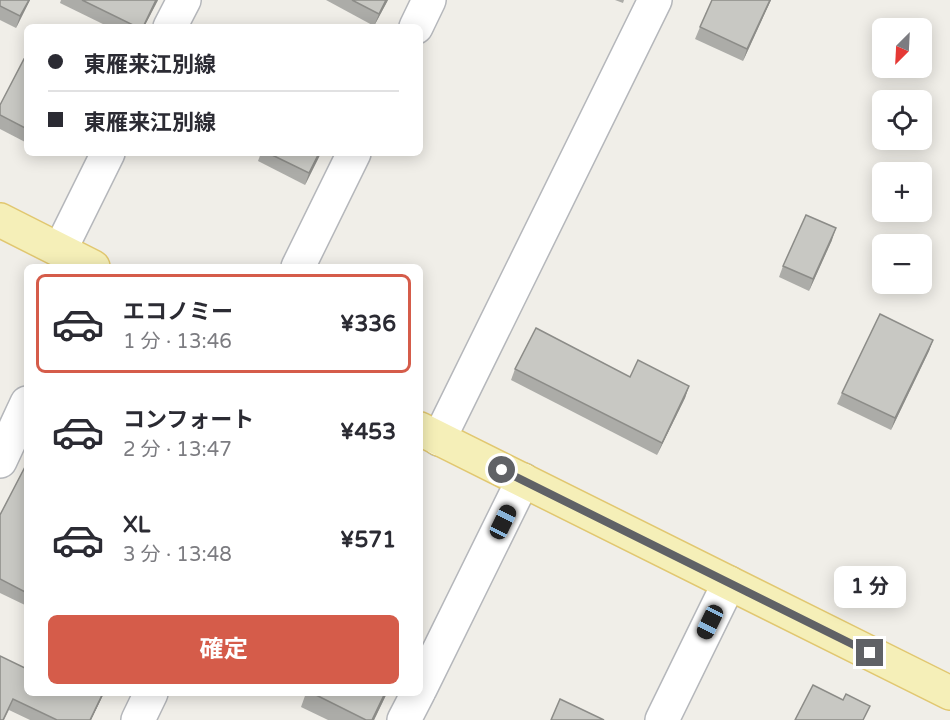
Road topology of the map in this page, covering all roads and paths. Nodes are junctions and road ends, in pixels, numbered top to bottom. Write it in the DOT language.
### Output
graph roads {
  1 [pos="184,0"];
  2 [pos="429,0"];
  3 [pos="655,0"];
  4 [pos="172,24"];
  5 [pos="417,24"];
  6 [pos="107,156"];
  7 [pos="353,156"];
  8 [pos="0,220"];
  9 [pos="60,250"];
  10 [pos="86,264"];
  11 [pos="299,264"];
  12 [pos="24,409"];
  13 [pos="430,434"];
  14 [pos="0,461"];
  15 [pos="523,480"];
  16 [pos="729,583"];
  17 [pos="423,683"];
  18 [pos="950,693"];
  19 [pos="150,696"];
  20 [pos="416,696"];
  21 [pos="138,720"];
  22 [pos="404,720"];
  23 [pos="662,720"];
  1 -- 4 [label="lane"];
  2 -- 5 [label="lane"];
  3 -- 13 [label="lane"];
  6 -- 9 [label="lane"];
  7 -- 11 [label="lane"];
  8 -- 9 [label="main road"];
  9 -- 10 [label="main road"];
  12 -- 14 [label="lane"];
  13 -- 15 [label="main road"];
  15 -- 16 [label="main road"];
  15 -- 17 [label="lane"];
  16 -- 18 [label="main road"];
  16 -- 23 [label="lane"];
  19 -- 21 [label="lane"];
  20 -- 22 [label="lane"];
}
